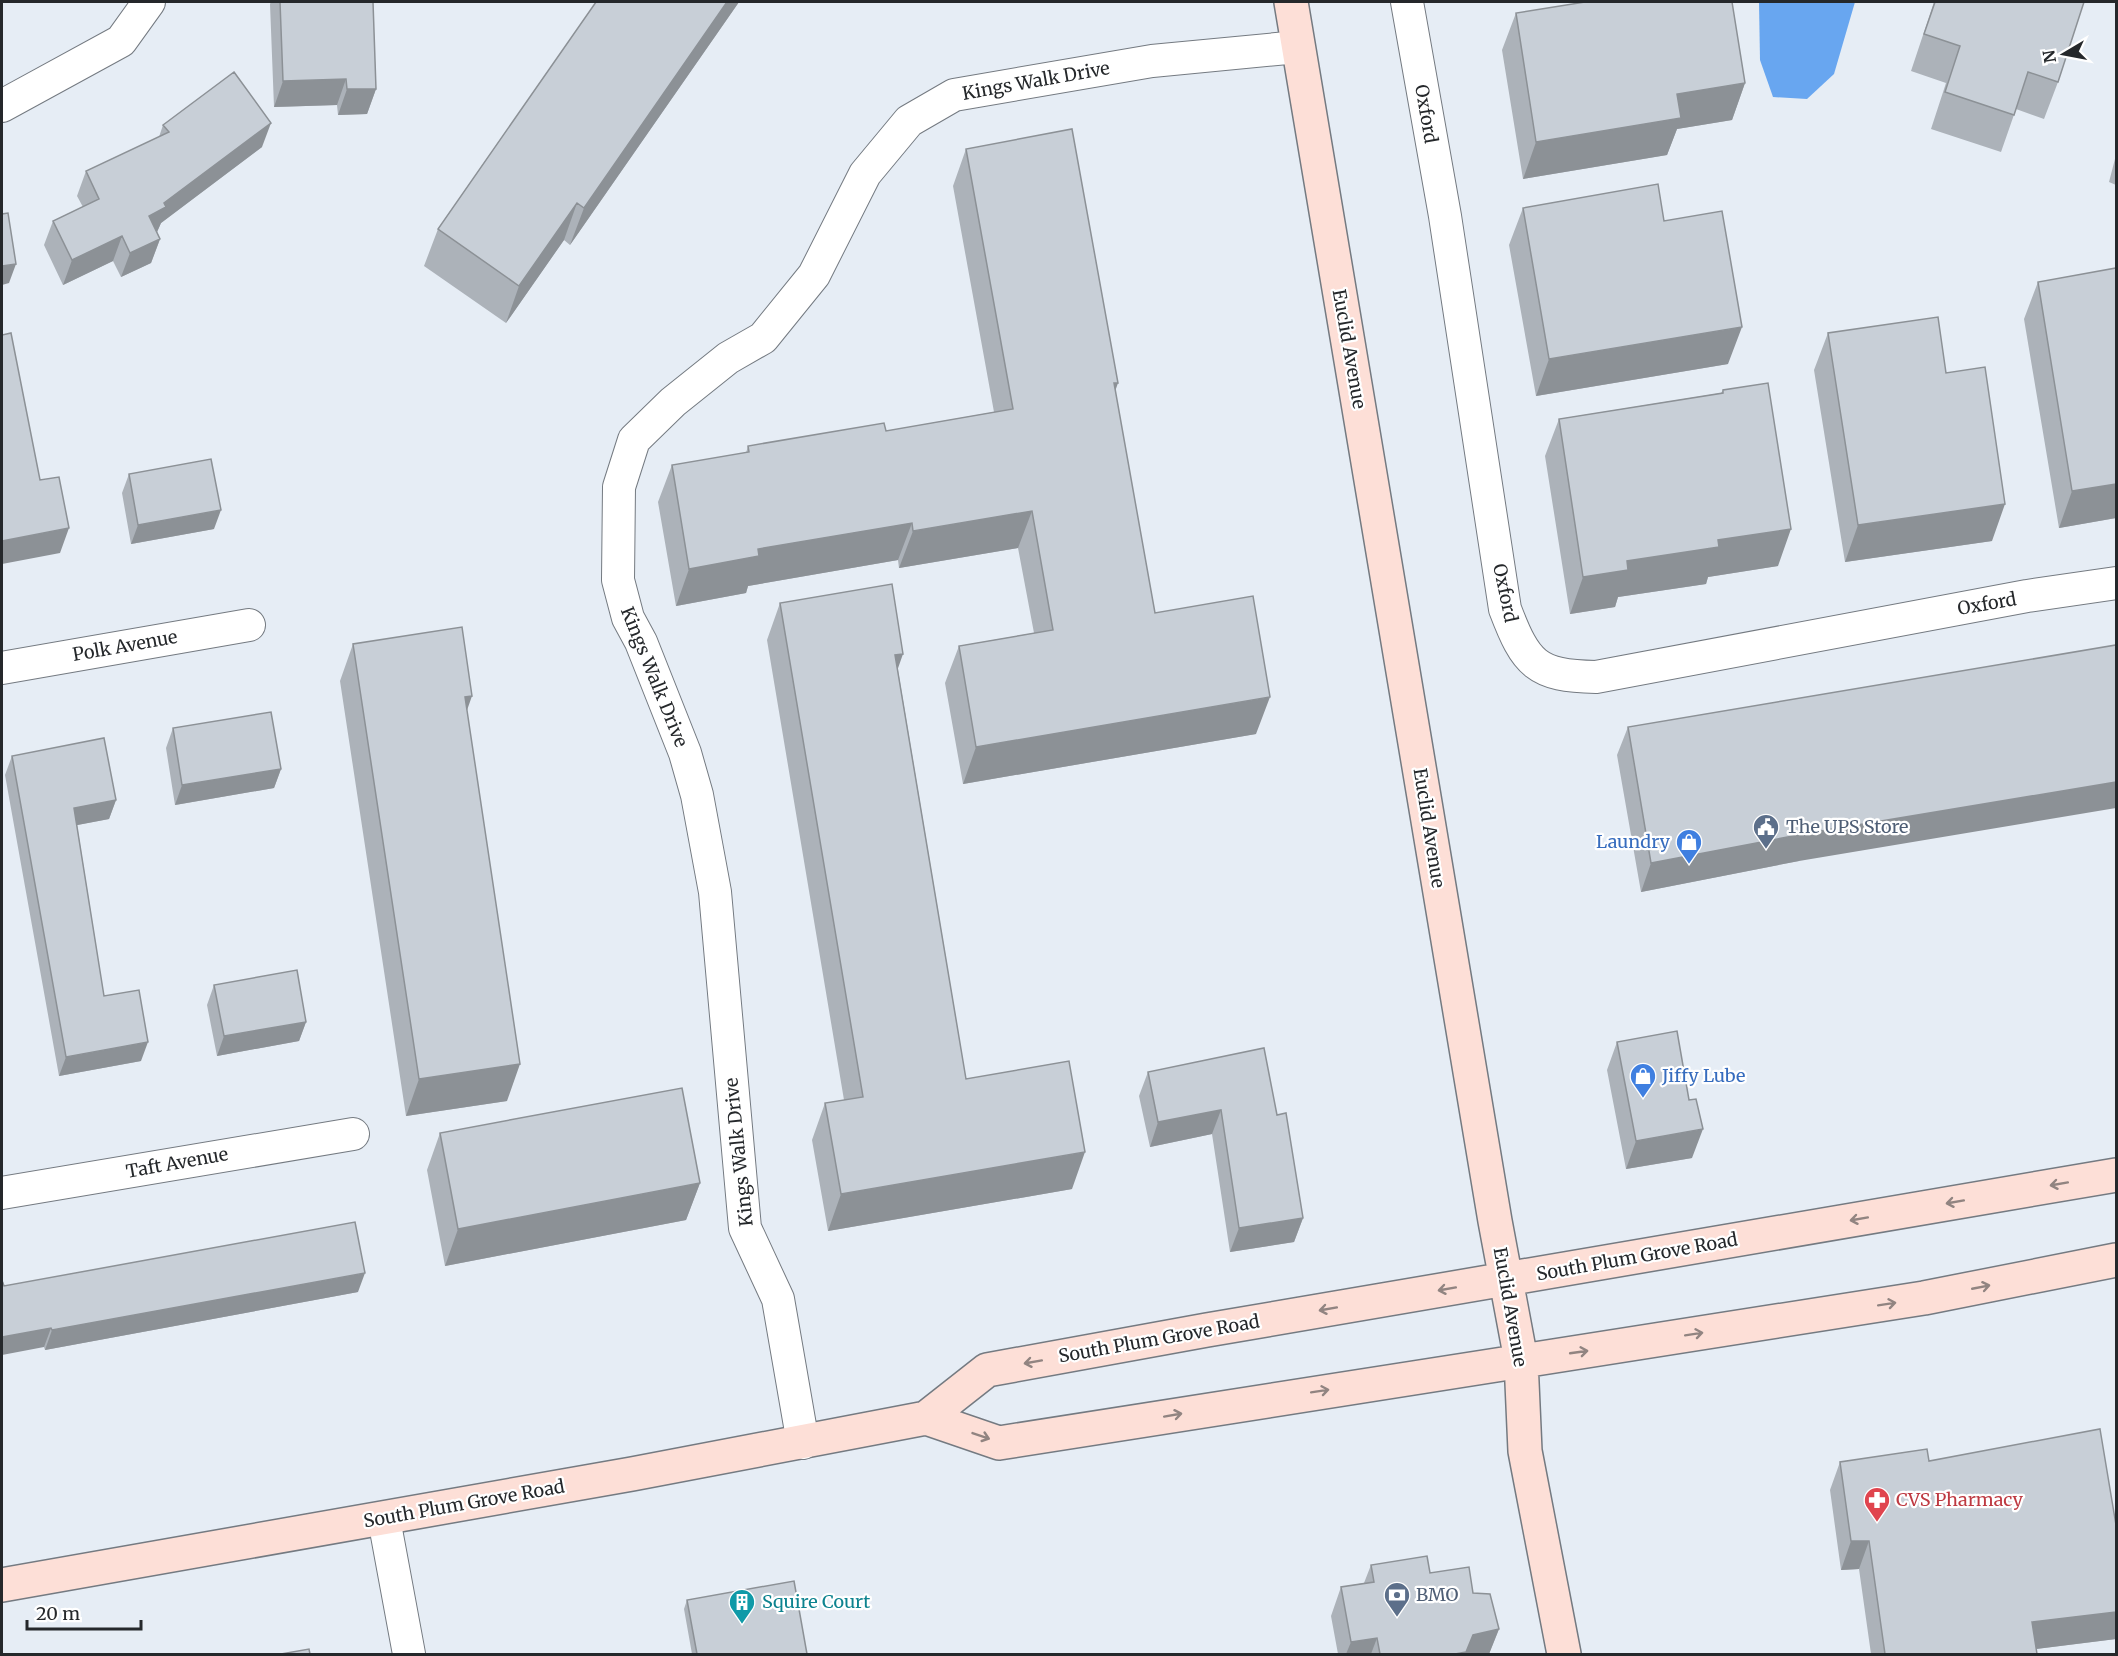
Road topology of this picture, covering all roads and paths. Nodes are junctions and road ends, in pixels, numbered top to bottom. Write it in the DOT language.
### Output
graph roads {
  1 [pos="149,2"];
  2 [pos="1290,2"];
  3 [pos="1407,2"];
  4 [pos="1298,47"];
  5 [pos="2,106"];
  6 [pos="2116,583"];
  7 [pos="249,625"];
  8 [pos="2,668"];
  9 [pos="353,1134"];
  10 [pos="2116,1175"];
  11 [pos="2,1193"];
  12 [pos="2116,1260"];
  13 [pos="1505,1279"];
  14 [pos="1521,1360"];
  15 [pos="926,1418"];
  16 [pos="803,1443"];
  17 [pos="384,1519"];
  18 [pos="2,1585"];
  19 [pos="409,1654"];
  20 [pos="1564,1654"];
  1 -- 5 [label="street"];
  2 -- 4 [label="main road, Euclid Avenue"];
  3 -- 6 [label="street, Oxford"];
  4 -- 13 [label="main road, Euclid Avenue"];
  4 -- 16 [label="street, Kings Walk Drive"];
  7 -- 8 [label="street, Polk Avenue"];
  9 -- 11 [label="street, Taft Avenue"];
  10 -- 13 [label="main road, South Plum Grove Road, one-way"];
  14 -- 12 [label="main road, one-way"];
  13 -- 14 [label="main road, Euclid Avenue"];
  13 -- 15 [label="main road, South Plum Grove Road, one-way"];
  15 -- 14 [label="main road, one-way"];
  14 -- 20 [label="main road, Euclid Avenue"];
  15 -- 16 [label="main road, South Plum Grove Road"];
  16 -- 17 [label="main road, South Plum Grove Road"];
  17 -- 18 [label="main road, South Plum Grove Road"];
  17 -- 19 [label="street"];
}
